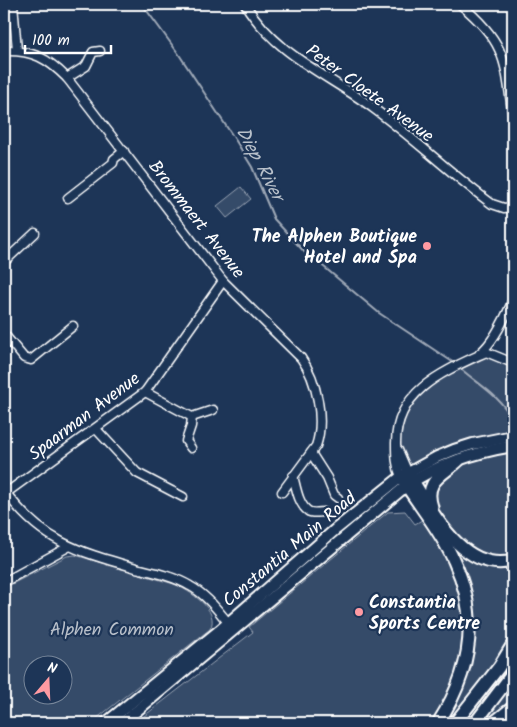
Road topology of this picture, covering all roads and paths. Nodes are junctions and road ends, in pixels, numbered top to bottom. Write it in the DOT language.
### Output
graph roads {
  1 [pos="13,4"];
  2 [pos="245,4"];
  3 [pos="460,4"];
  4 [pos="4,50"];
  5 [pos="17,50"];
  6 [pos="100,51"];
  7 [pos="67,78"];
  8 [pos="513,118"];
  9 [pos="126,153"];
  10 [pos="68,198"];
  11 [pos="513,207"];
  12 [pos="35,233"];
  13 [pos="4,262"];
  14 [pos="223,281"];
  15 [pos="513,300"];
  16 [pos="73,326"];
  17 [pos="4,334"];
  18 [pos="488,350"];
  19 [pos="513,363"];
  20 [pos="145,392"];
  21 [pos="213,410"];
  22 [pos="192,417"];
  23 [pos="96,429"];
  24 [pos="513,436"];
  25 [pos="513,446"];
  26 [pos="191,448"];
  27 [pos="311,452"];
  28 [pos="459,460"];
  29 [pos="293,476"];
  30 [pos="407,479"];
  31 [pos="5,492"];
  32 [pos="282,492"];
  33 [pos="184,497"];
  34 [pos="338,498"];
  35 [pos="324,512"];
  36 [pos="434,512"];
  37 [pos="68,547"];
  38 [pos="513,561"];
  39 [pos="4,582"];
  40 [pos="231,626"];
  41 [pos="513,644"];
  42 [pos="513,673"];
  43 [pos="513,707"];
  44 [pos="106,723"];
  45 [pos="122,723"];
  46 [pos="438,723"];
  47 [pos="456,723"];
  48 [pos="475,723"];
  49 [pos="493,723"];
  1 -- 5 [label="street"];
  2 -- 11 [label="street, Peter Cloete Avenue"];
  3 -- 8 [label="street"];
  4 -- 5 [label="street, Brommaert Avenue"];
  5 -- 7 [label="street, Brommaert Avenue"];
  6 -- 7 [label="street"];
  7 -- 9 [label="street, Brommaert Avenue"];
  9 -- 10 [label="street"];
  9 -- 14 [label="street, Brommaert Avenue"];
  12 -- 13 [label="street"];
  14 -- 20 [label="street, Spaarman Avenue"];
  14 -- 27 [label="street, Brommaert Avenue"];
  15 -- 18 [label="street"];
  16 -- 17 [label="street"];
  18 -- 19 [label="street"];
  18 -- 30 [label="street"];
  20 -- 22 [label="street"];
  20 -- 23 [label="street, Spaarman Avenue"];
  21 -- 22 [label="street"];
  22 -- 26 [label="street"];
  23 -- 31 [label="street, Spaarman Avenue"];
  23 -- 33 [label="street"];
  24 -- 30 [label="main road, Constantia Main Road"];
  25 -- 28 [label="main road, Constantia Main Road"];
  27 -- 29 [label="street, Brommaert Avenue"];
  27 -- 34 [label="street"];
  28 -- 30 [label="main road, Constantia Main Road"];
  28 -- 36 [label="highway"];
  29 -- 32 [label="street, Brommaert Avenue"];
  29 -- 35 [label="street"];
  30 -- 36 [label="highway"];
  30 -- 40 [label="main road, Constantia Main Road"];
  30 -- 46 [label="highway"];
  31 -- 37 [label="street"];
  36 -- 38 [label="highway"];
  37 -- 39 [label="street"];
  37 -- 40 [label="street"];
  40 -- 44 [label="main road, Constantia Main Road"];
  40 -- 45 [label="main road, Constantia Main Road"];
  41 -- 47 [label="highway"];
  42 -- 48 [label="highway"];
  43 -- 49 [label="highway"];
}
